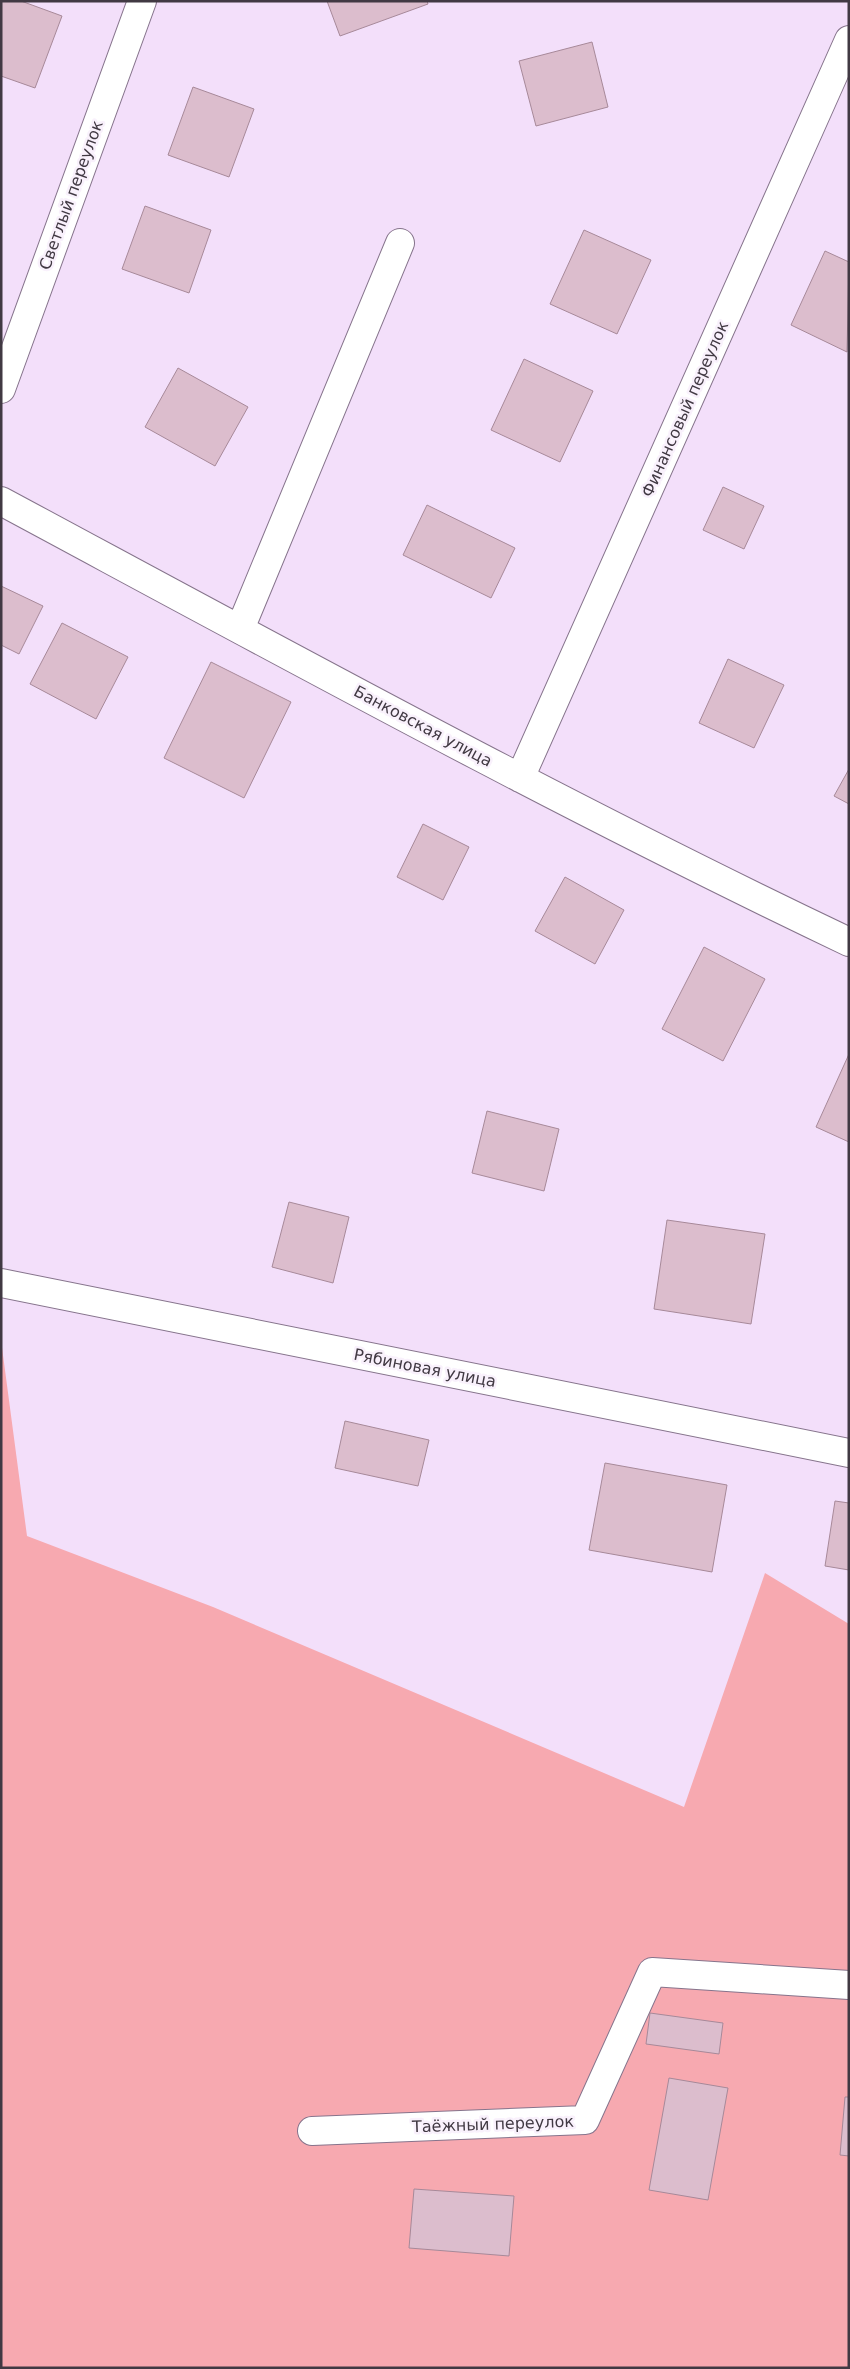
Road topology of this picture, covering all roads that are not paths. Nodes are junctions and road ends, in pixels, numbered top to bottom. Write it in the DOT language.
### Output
graph roads {
  1 [pos="142,1"];
  2 [pos="849,40"];
  3 [pos="400,243"];
  4 [pos="1,389"];
  5 [pos="1,502"];
  6 [pos="240,629"];
  7 [pos="520,778"];
  8 [pos="849,942"];
  9 [pos="1,1283"];
  10 [pos="849,1454"];
  11 [pos="849,1985"];
  12 [pos="312,2132"];
  1 -- 4 [label="street, Светлый переулок"];
  2 -- 7 [label="street, Финансовый переулок"];
  3 -- 6 [label="street"];
  5 -- 6 [label="street, Банковская улица"];
  6 -- 7 [label="street, Банковская улица"];
  7 -- 8 [label="street, Банковская улица"];
  9 -- 10 [label="street, Рябиновая улица"];
  11 -- 12 [label="street, Таёжный переулок"];
}
